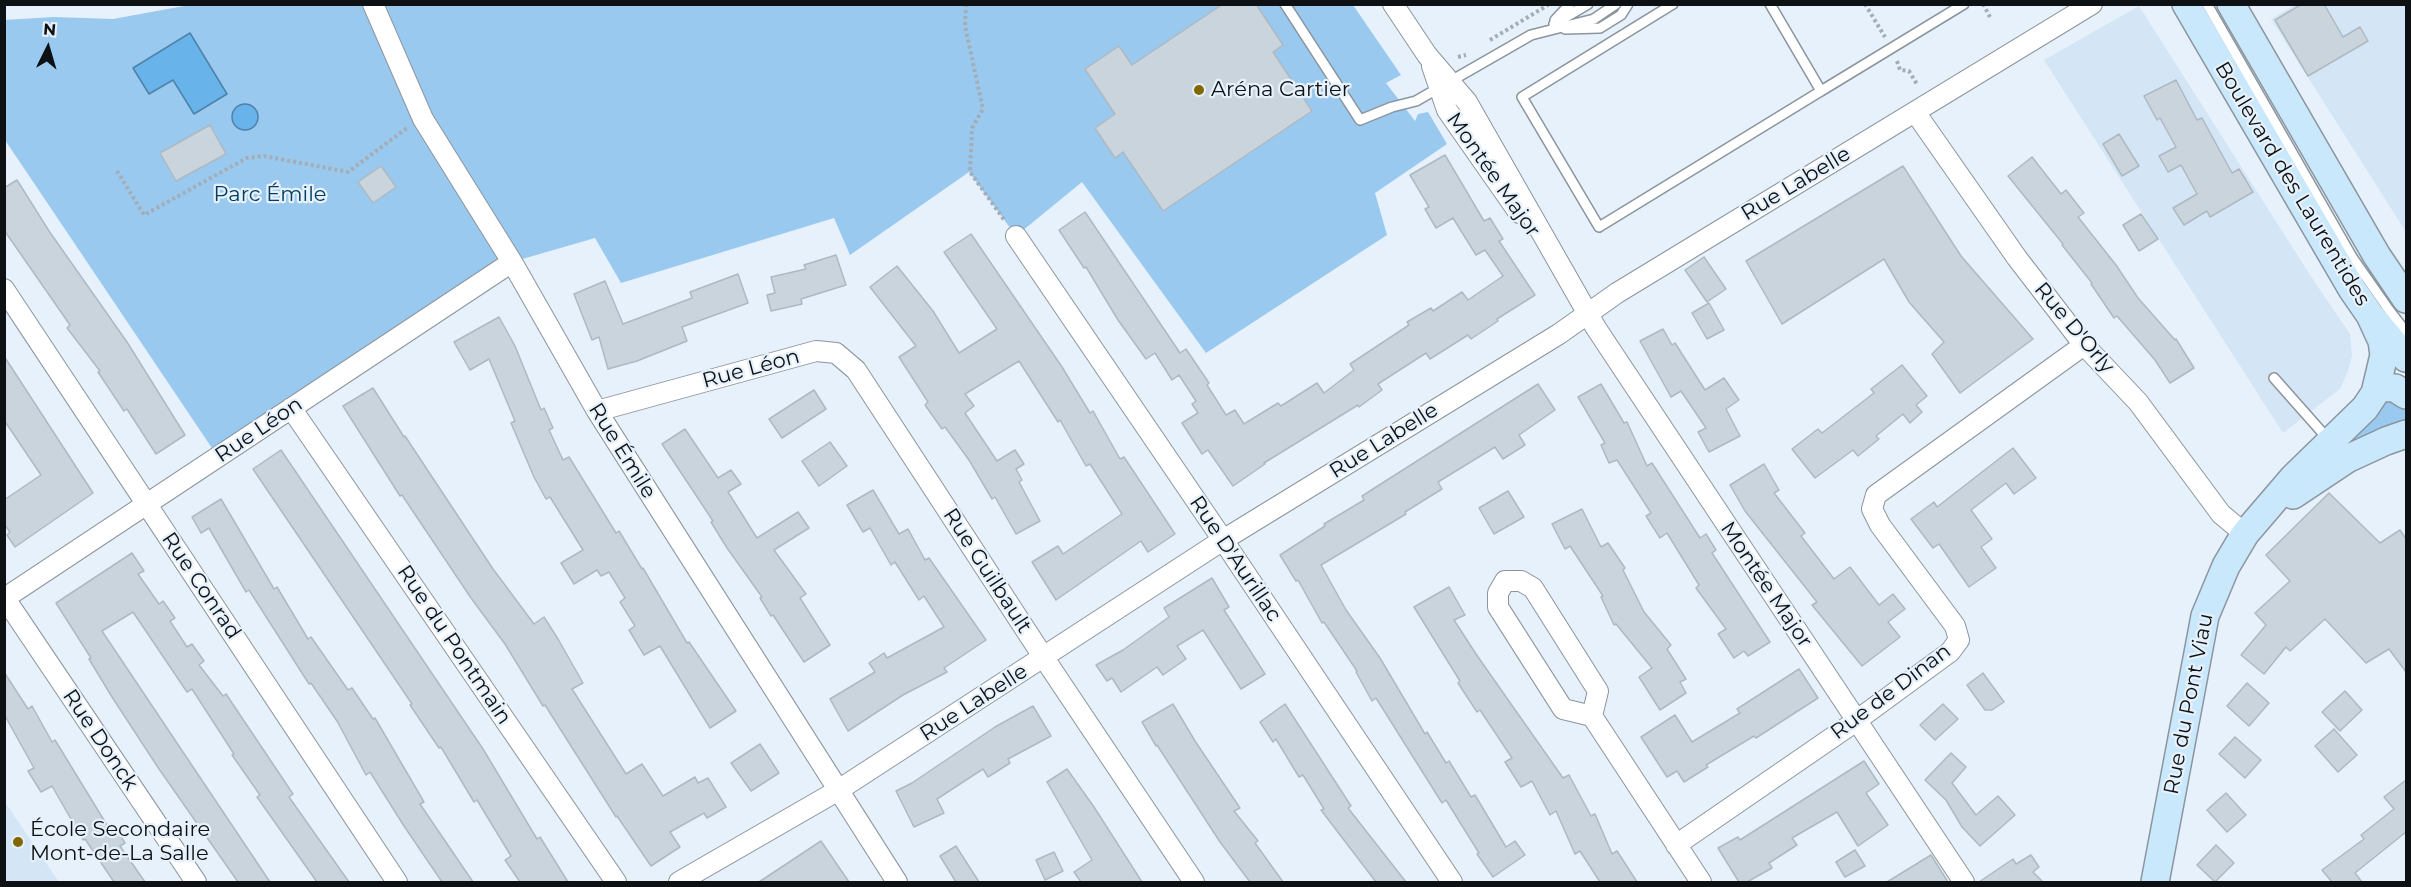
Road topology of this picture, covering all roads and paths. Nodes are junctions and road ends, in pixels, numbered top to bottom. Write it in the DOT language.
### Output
graph roads {
  1 [pos="374,4"];
  2 [pos="966,4"];
  3 [pos="1285,4"];
  4 [pos="1393,4"];
  5 [pos="1548,4"];
  6 [pos="1570,4"];
  7 [pos="1588,4"];
  8 [pos="1616,4"];
  9 [pos="1628,4"];
  10 [pos="1673,4"];
  11 [pos="1770,4"];
  12 [pos="1865,4"];
  13 [pos="1964,4"];
  14 [pos="1983,4"];
  15 [pos="2092,4"];
  16 [pos="2169,4"];
  17 [pos="2186,4"];
  18 [pos="2207,4"];
  19 [pos="2231,4"];
  20 [pos="1990,17"];
  21 [pos="1544,30"];
  22 [pos="2205,37"];
  23 [pos="1887,40"];
  24 [pos="1483,44"];
  25 [pos="1473,50"];
  26 [pos="1458,57"];
  27 [pos="1898,65"];
  28 [pos="1444,85"];
  29 [pos="1918,86"];
  30 [pos="1821,91"];
  31 [pos="1916,112"];
  32 [pos="423,118"];
  33 [pos="117,171"];
  34 [pos="1016,236"];
  35 [pos="512,262"];
  36 [pos="4,289"];
  37 [pos="2406,299"];
  38 [pos="1588,314"];
  39 [pos="2370,315"];
  40 [pos="2406,332"];
  41 [pos="2084,345"];
  42 [pos="836,353"];
  43 [pos="2406,358"];
  44 [pos="2274,378"];
  45 [pos="2377,387"];
  46 [pos="2406,395"];
  47 [pos="291,408"];
  48 [pos="597,411"];
  49 [pos="2406,434"];
  50 [pos="2329,441"];
  51 [pos="146,504"];
  52 [pos="2245,534"];
  53 [pos="1223,540"];
  54 [pos="5,597"];
  55 [pos="1044,658"];
  56 [pos="1592,716"];
  57 [pos="1858,720"];
  58 [pos="837,791"];
  59 [pos="1676,845"];
  60 [pos="196,882"];
  61 [pos="397,882"];
  62 [pos="616,882"];
  63 [pos="679,882"];
  64 [pos="897,882"];
  65 [pos="1194,882"];
  66 [pos="1452,882"];
  67 [pos="1701,882"];
  68 [pos="1964,882"];
  69 [pos="2155,882"];
  1 -- 32 [label="street, Rue Émile"];
  2 -- 34 [label="path"];
  3 -- 28 [label="lane"];
  4 -- 28 [label="street, Montée Major"];
  5 -- 24 [label="path"];
  6 -- 21 [label="lane"];
  7 -- 21 [label="lane"];
  8 -- 21 [label="lane"];
  9 -- 21 [label="lane"];
  10 -- 30 [label="lane"];
  11 -- 30 [label="lane"];
  12 -- 23 [label="path"];
  13 -- 30 [label="lane"];
  14 -- 20 [label="path"];
  15 -- 31 [label="street, Rue Labelle"];
  16 -- 22 [label="main road"];
  17 -- 22 [label="main road, Boulevard des Laurentides"];
  18 -- 40 [label="lane, Boulevard des Laurentides"];
  19 -- 37 [label="main road, Boulevard des Laurentides"];
  21 -- 28 [label="lane"];
  22 -- 39 [label="main road, Boulevard des Laurentides"];
  25 -- 26 [label="path"];
  27 -- 29 [label="path"];
  28 -- 38 [label="street, Montée Major"];
  31 -- 38 [label="street, Rue Labelle"];
  31 -- 41 [label="street, Rue D'Orly"];
  32 -- 33 [label="path"];
  32 -- 35 [label="street, Rue Émile"];
  34 -- 53 [label="street, Rue D'Aurillac"];
  35 -- 47 [label="street, Rue Léon"];
  35 -- 48 [label="street, Rue Émile"];
  36 -- 51 [label="street, Rue Conrad"];
  38 -- 53 [label="street, Rue Labelle"];
  38 -- 57 [label="street, Montée Major"];
  39 -- 43 [label="main road, Boulevard des Laurentides"];
  39 -- 45 [label="main road"];
  41 -- 52 [label="street, Rue D'Orly"];
  41 -- 57 [label="street, Rue de Dinan"];
  42 -- 48 [label="street, Rue Léon"];
  42 -- 55 [label="street, Rue Guilbault"];
  44 -- 50 [label="lane"];
  45 -- 46 [label="main road"];
  45 -- 50 [label="main road, Rue du Pont Viau"];
  47 -- 51 [label="street, Rue Léon"];
  47 -- 62 [label="street, Rue du Pontmain"];
  48 -- 58 [label="street, Rue Émile"];
  49 -- 52 [label="main road, Rue du Pont Viau"];
  50 -- 52 [label="main road, Rue du Pont Viau"];
  51 -- 54 [label="street, Rue Léon"];
  51 -- 61 [label="street, Rue Conrad"];
  52 -- 69 [label="main road, Rue du Pont Viau"];
  53 -- 55 [label="street, Rue Labelle"];
  53 -- 66 [label="street, Rue D'Aurillac"];
  54 -- 60 [label="street, Rue Donck"];
  55 -- 58 [label="street, Rue Labelle"];
  55 -- 65 [label="street, Rue Guilbault"];
  56 -- 56 [label="street"];
  56 -- 59 [label="street"];
  57 -- 59 [label="street, Rue de Dinan"];
  57 -- 68 [label="street, Montée Major"];
  58 -- 63 [label="street, Rue Labelle"];
  58 -- 64 [label="street, Rue Émile"];
  59 -- 67 [label="street"];
}
